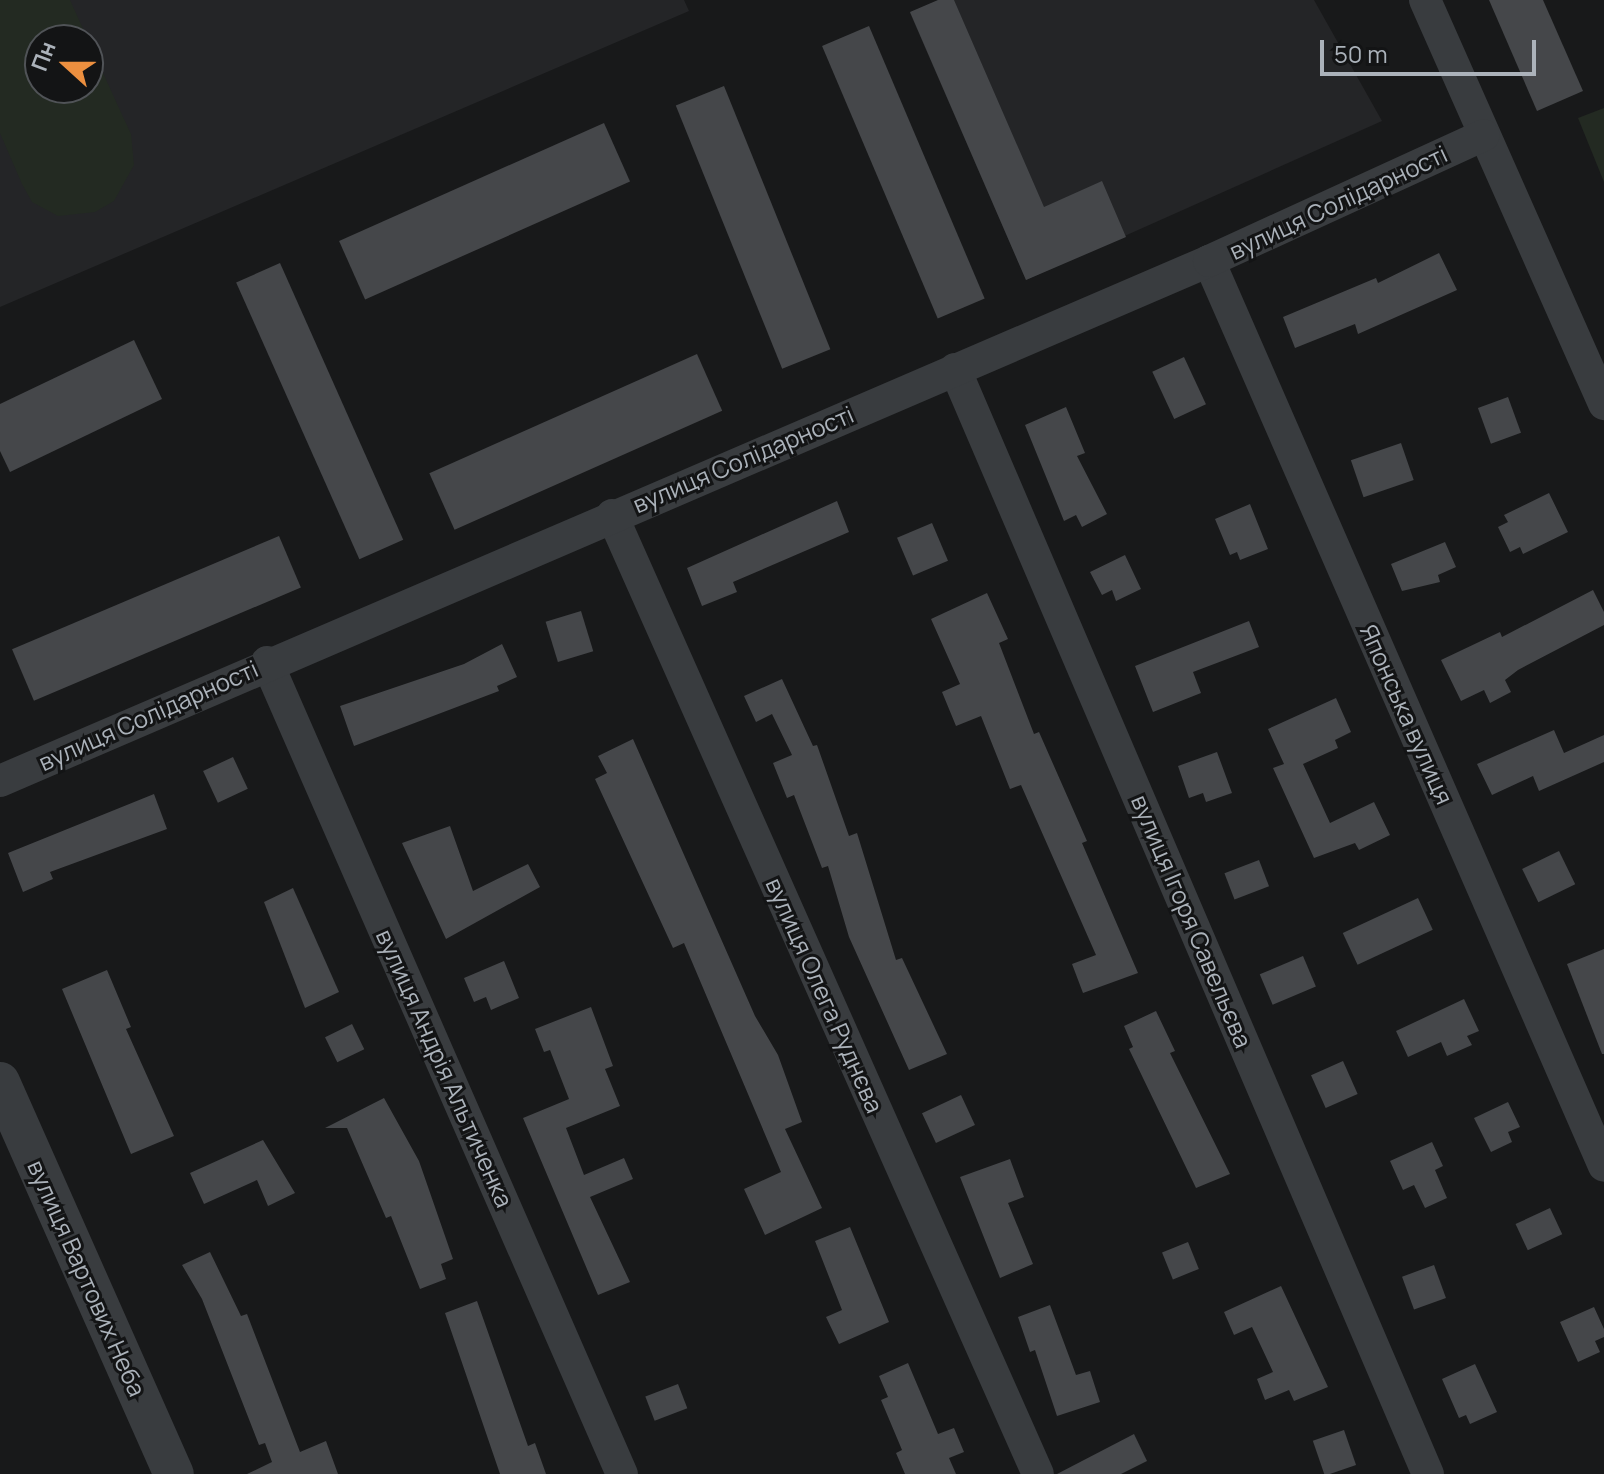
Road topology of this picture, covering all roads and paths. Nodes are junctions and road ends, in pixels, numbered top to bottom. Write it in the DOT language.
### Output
graph roads {
  1 [pos="1425,0"];
  2 [pos="1484,135"];
  3 [pos="1209,261"];
  4 [pos="955,369"];
  5 [pos="1604,404"];
  6 [pos="612,515"];
  7 [pos="267,662"];
  8 [pos="0,781"];
  9 [pos="0,1082"];
  10 [pos="1604,1166"];
  11 [pos="174,1474"];
  12 [pos="622,1474"];
  13 [pos="1038,1474"];
  14 [pos="1428,1474"];
  1 -- 5 [label="street"];
  2 -- 3 [label="street, вулиця Солідарності"];
  3 -- 4 [label="street, вулиця Солідарності"];
  3 -- 10 [label="street, Японська вулиця"];
  4 -- 6 [label="street, вулиця Солідарності"];
  4 -- 14 [label="street, вулиця Ігоря Савельєва"];
  6 -- 7 [label="street, вулиця Солідарності"];
  6 -- 13 [label="street, вулиця Олега Руднєва"];
  7 -- 8 [label="street, вулиця Солідарності"];
  7 -- 12 [label="street, вулиця Андрія Альтиченка"];
  9 -- 11 [label="street, вулиця Вартових Неба"];
}
